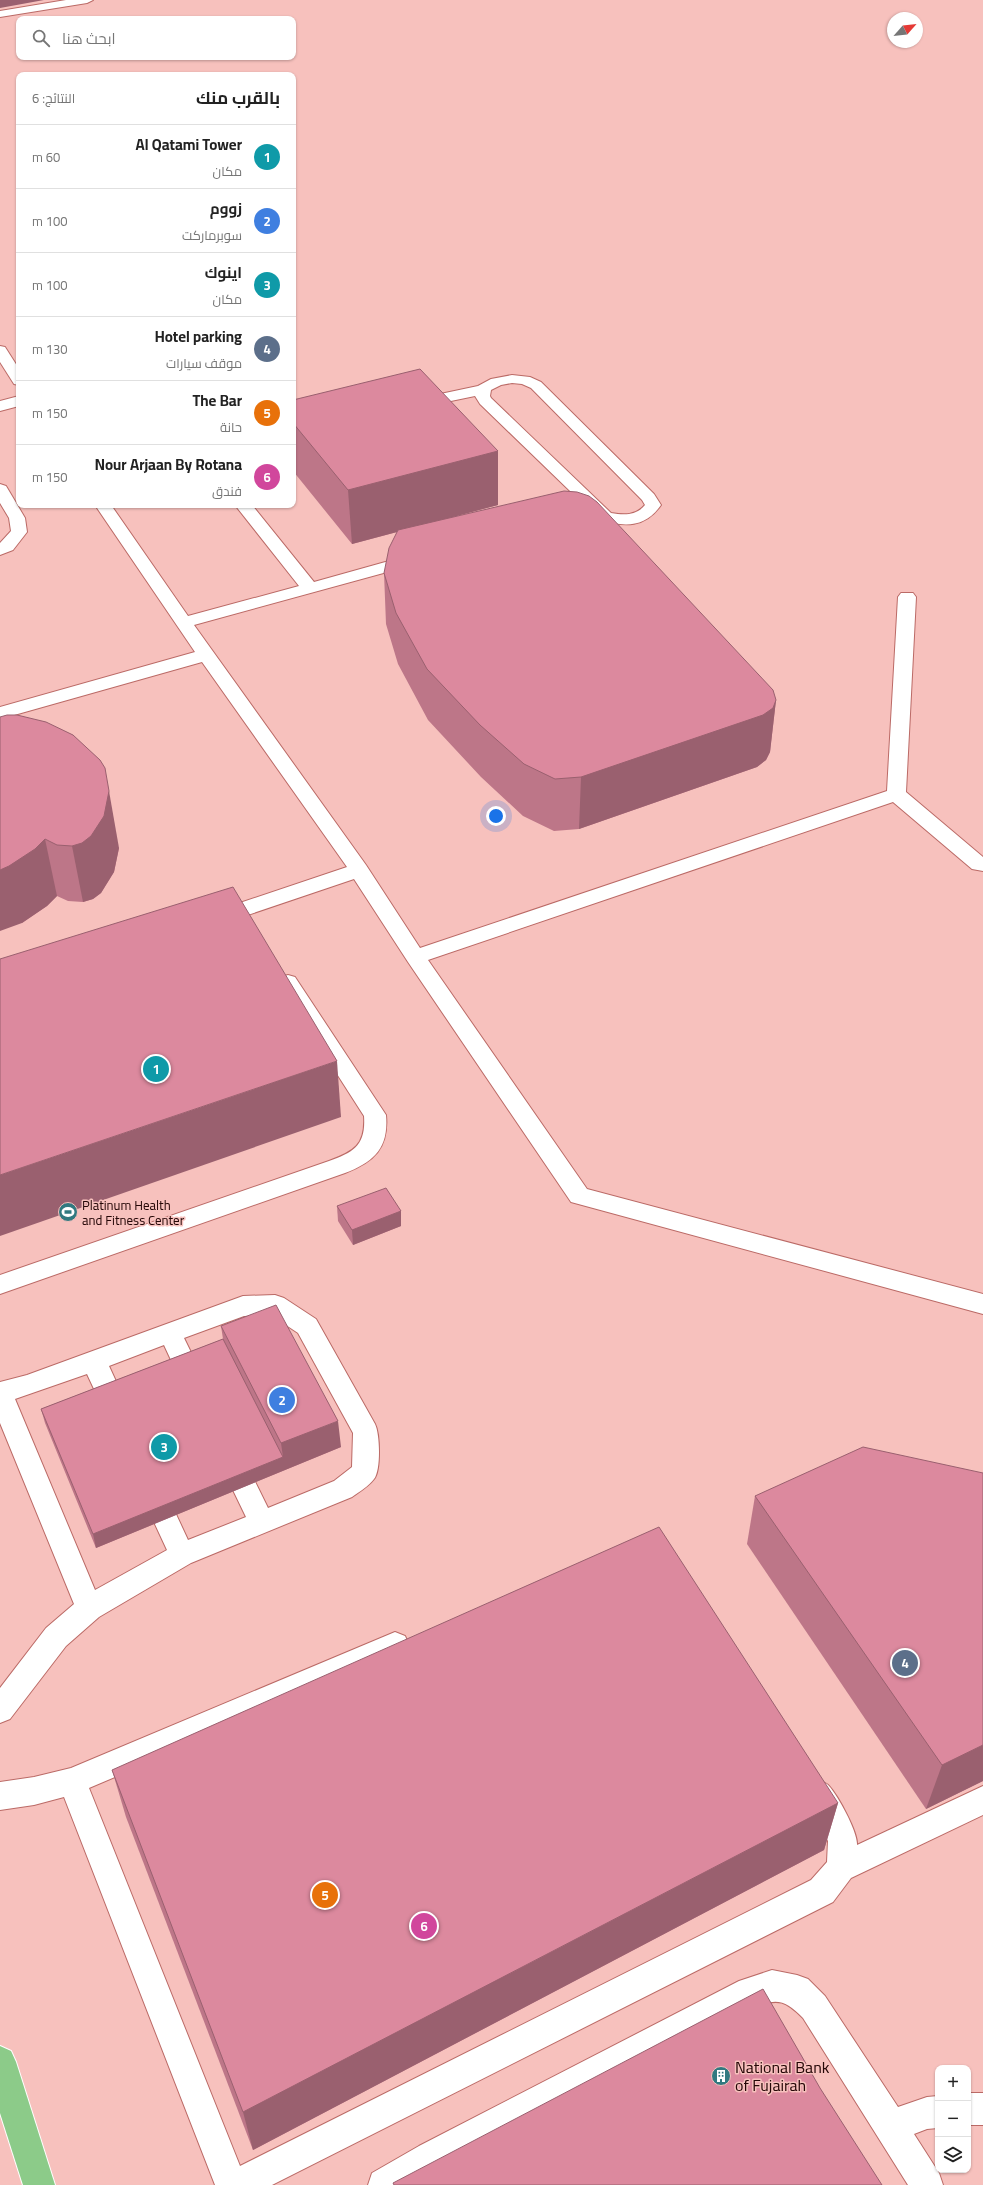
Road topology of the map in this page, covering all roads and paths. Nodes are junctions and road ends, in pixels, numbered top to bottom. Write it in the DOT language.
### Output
graph roads {
  1 [pos="87,0"];
  2 [pos="0,14"];
  3 [pos="0,350"];
  4 [pos="16,376"];
  5 [pos="483,390"];
  6 [pos="16,402"];
  7 [pos="0,406"];
  8 [pos="404,406"];
  9 [pos="0,489"];
  10 [pos="105,508"];
  11 [pos="246,508"];
  12 [pos="0,550"];
  13 [pos="431,555"];
  14 [pos="310,588"];
  15 [pos="907,597"];
  16 [pos="184,623"];
  17 [pos="206,655"];
  18 [pos="0,713"];
  19 [pos="896,794"];
  20 [pos="983,865"];
  21 [pos="360,870"];
  22 [pos="242,910"];
  23 [pos="196,925"];
  24 [pos="255,930"];
  25 [pos="415,957"];
  26 [pos="276,964"];
  27 [pos="0,1285"];
  28 [pos="983,1304"];
  29 [pos="170,1333"];
  30 [pos="94,1360"];
  31 [pos="0,1392"];
  32 [pos="204,1403"];
  33 [pos="126,1432"];
  34 [pos="221,1438"];
  35 [pos="143,1468"];
  36 [pos="262,1522"];
  37 [pos="182,1555"];
  38 [pos="89,1608"];
  39 [pos="422,1634"];
  40 [pos="0,1710"];
  41 [pos="804,1772"];
  42 [pos="72,1781"];
  43 [pos="0,1796"];
  44 [pos="983,1800"];
  45 [pos="841,1868"];
  46 [pos="0,2062"];
  47 [pos="971,2109"];
  48 [pos="983,2109"];
  49 [pos="935,2112"];
  50 [pos="891,2126"];
  51 [pos="407,2177"];
  52 [pos="39,2185"];
  53 [pos="231,2185"];
  54 [pos="236,2185"];
  55 [pos="384,2185"];
  56 [pos="927,2185"];
  1 -- 2 [label="street"];
  3 -- 4 [label="street"];
  5 -- 5 [label="street"];
  5 -- 8 [label="street"];
  6 -- 7 [label="street"];
  9 -- 12 [label="street"];
  10 -- 16 [label="street"];
  11 -- 14 [label="street"];
  13 -- 14 [label="street"];
  14 -- 16 [label="street"];
  15 -- 19 [label="street"];
  16 -- 17 [label="street"];
  17 -- 18 [label="street"];
  17 -- 21 [label="street"];
  19 -- 20 [label="street"];
  19 -- 25 [label="street"];
  21 -- 22 [label="street"];
  21 -- 25 [label="street"];
  22 -- 23 [label="street"];
  22 -- 24 [label="street"];
  25 -- 28 [label="street"];
  26 -- 27 [label="street"];
  29 -- 30 [label="street"];
  29 -- 32 [label="street"];
  29 -- 36 [label="street"];
  30 -- 31 [label="street"];
  30 -- 33 [label="street"];
  31 -- 38 [label="street"];
  34 -- 36 [label="street"];
  35 -- 37 [label="street"];
  36 -- 37 [label="street"];
  37 -- 38 [label="street"];
  38 -- 40 [label="street"];
  39 -- 42 [label="street"];
  41 -- 45 [label="street"];
  42 -- 43 [label="street"];
  42 -- 53 [label="street"];
  44 -- 45 [label="street"];
  45 -- 54 [label="street"];
  46 -- 52 [label="highway"];
  47 -- 48 [label="street"];
  49 -- 50 [label="street"];
  50 -- 51 [label="street"];
  50 -- 56 [label="street"];
  51 -- 55 [label="street"];
}
